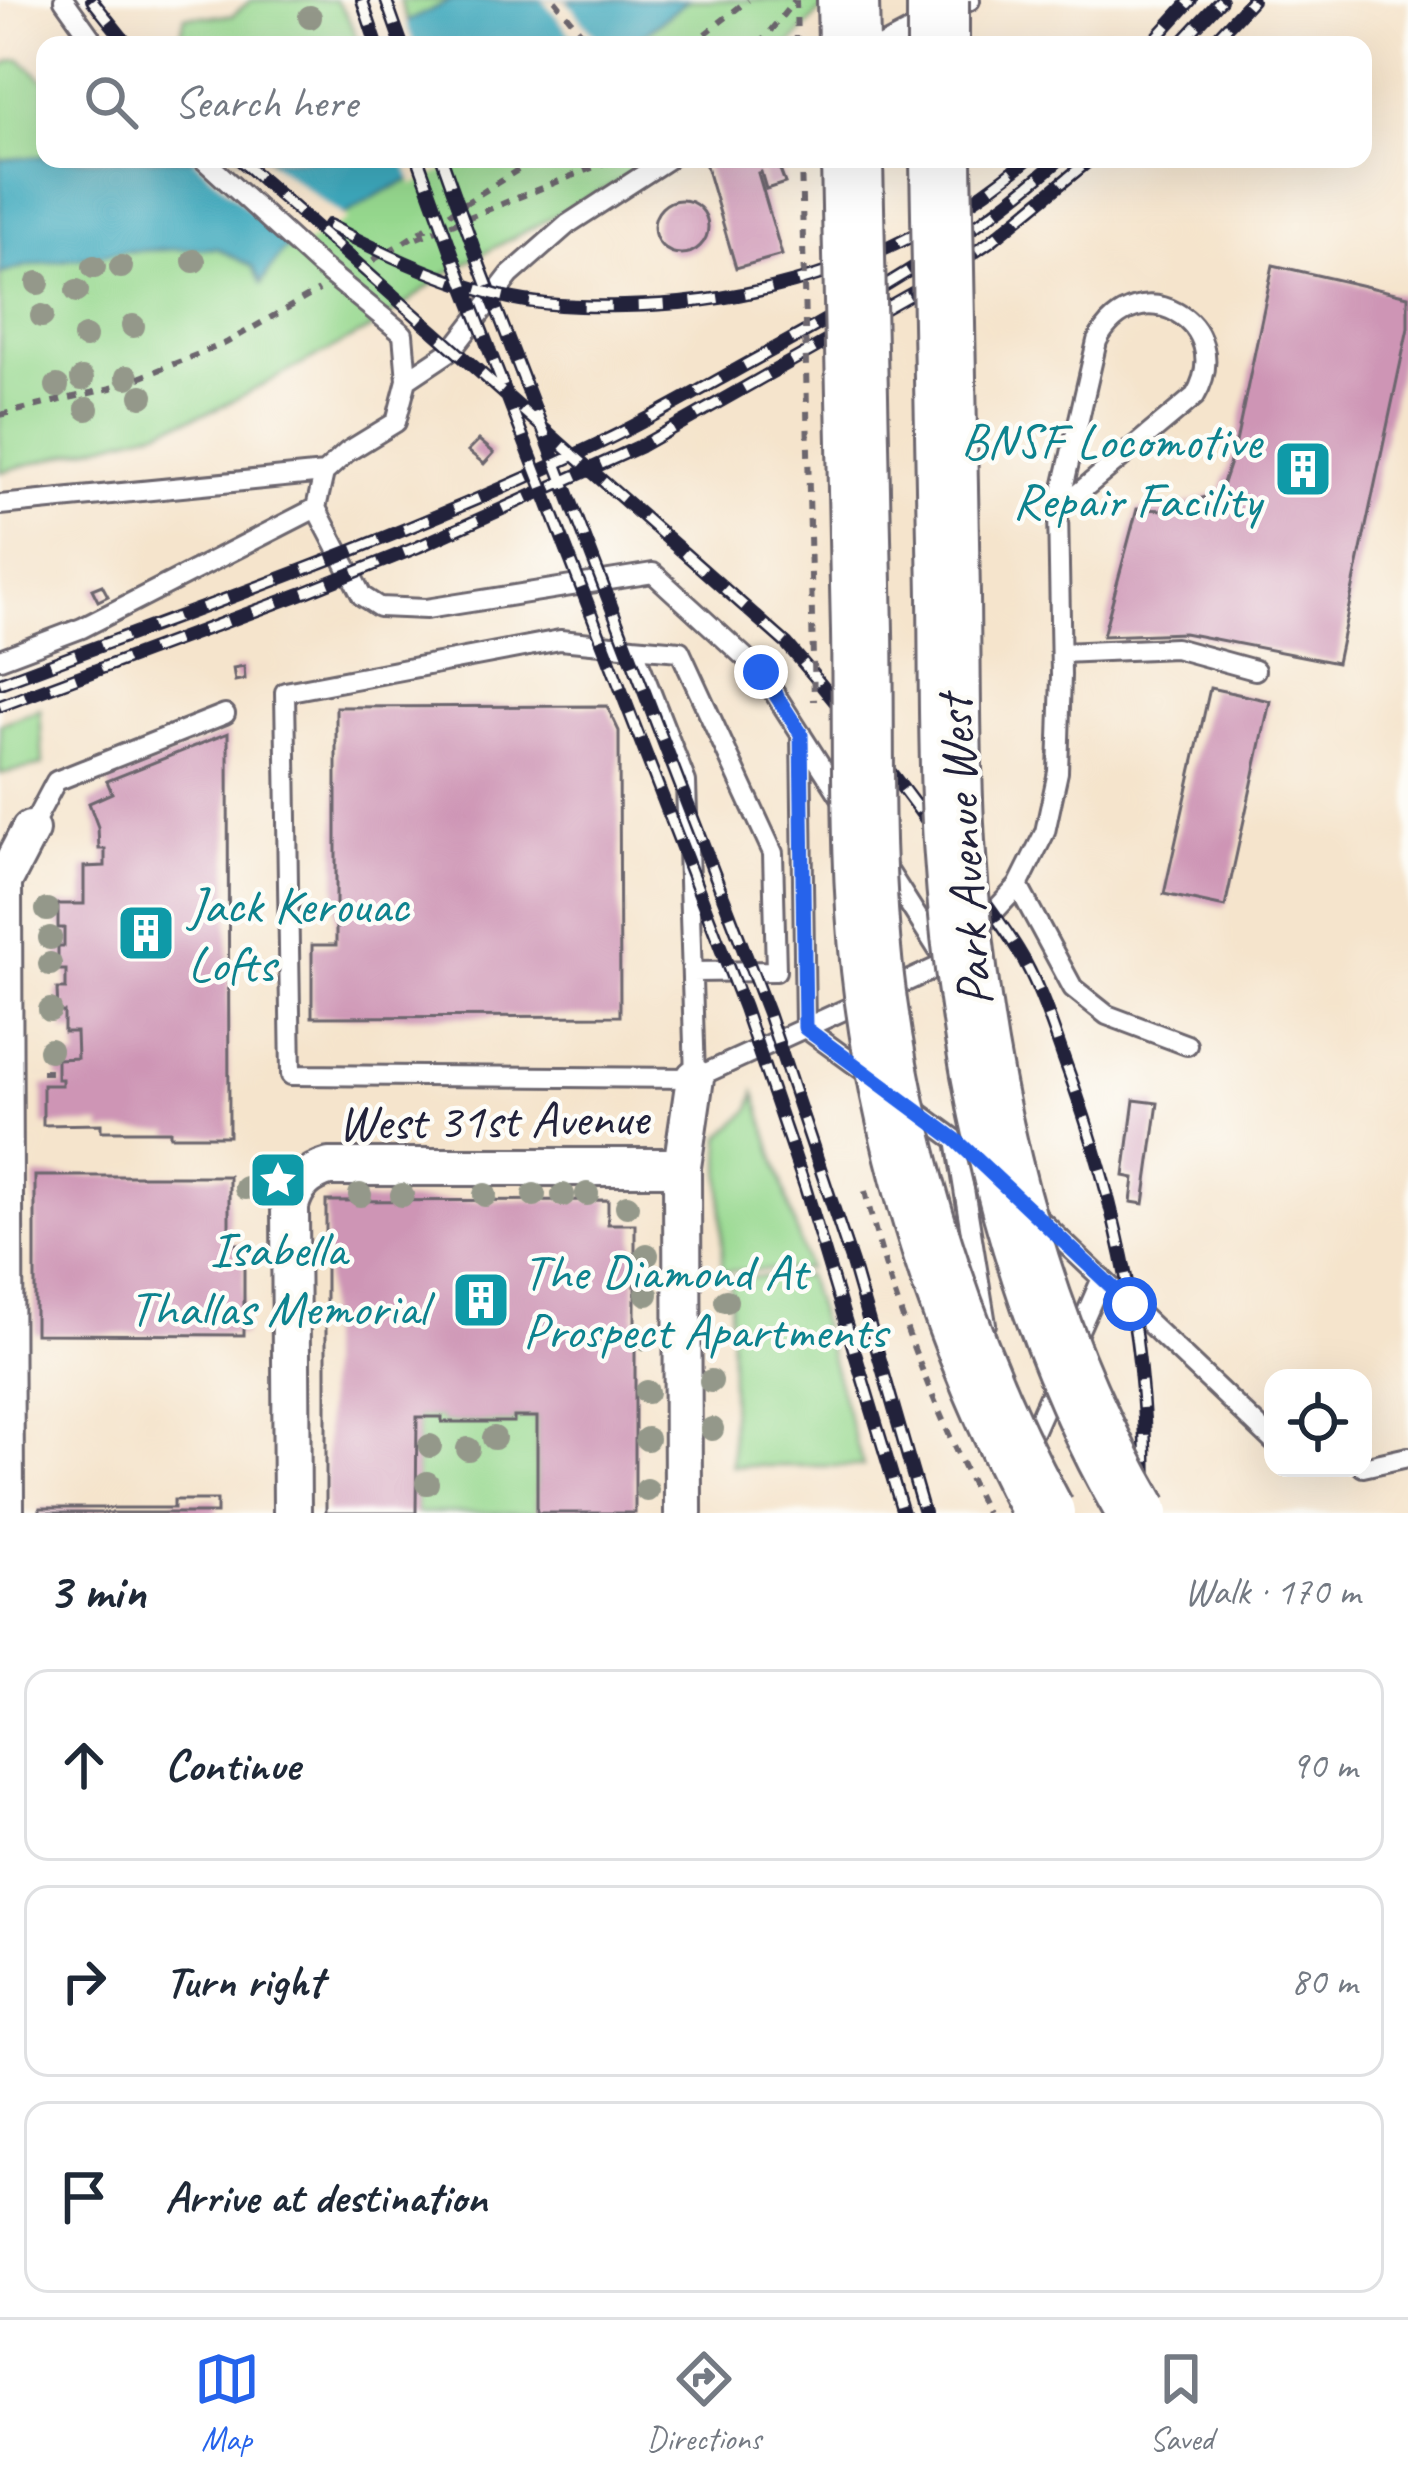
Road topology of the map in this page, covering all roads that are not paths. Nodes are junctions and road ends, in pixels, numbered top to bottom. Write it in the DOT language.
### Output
graph roads {
  1 [pos="64,0"];
  2 [pos="848,0"];
  3 [pos="938,0"];
  4 [pos="970,0"];
  5 [pos="90,36"];
  6 [pos="849,36"];
  7 [pos="901,36"];
  8 [pos="938,36"];
  9 [pos="212,168"];
  10 [pos="654,168"];
  11 [pos="852,168"];
  12 [pos="940,168"];
  13 [pos="406,380"];
  14 [pos="324,473"];
  15 [pos="0,505"];
  16 [pos="316,508"];
  17 [pos="1058,510"];
  18 [pos="633,647"];
  19 [pos="1061,653"];
  20 [pos="0,659"];
  21 [pos="1255,670"];
  22 [pos="225,714"];
  23 [pos="801,734"];
  24 [pos="30,830"];
  25 [pos="1018,886"];
  26 [pos="946,963"];
  27 [pos="692,972"];
  28 [pos="805,1028"];
  29 [pos="1187,1045"];
  30 [pos="695,1078"];
  31 [pos="2,1114"];
  32 [pos="956,1140"];
  33 [pos="682,1167"];
  34 [pos="1102,1278"];
  35 [pos="1264,1432"];
  36 [pos="1408,1457"];
  37 [pos="1372,1466"];
  38 [pos="4,1513"];
  39 [pos="292,1513"];
  40 [pos="683,1513"];
  41 [pos="1044,1513"];
  42 [pos="1138,1513"];
  1 -- 5 [label="lane"];
  2 -- 6 [label="main road"];
  3 -- 8 [label="main road, bridge"];
  4 -- 7 [label="lane"];
  9 -- 13 [label="lane, bridge"];
  10 -- 13 [label="lane"];
  11 -- 41 [label="main road, Park Avenue West, bridge"];
  12 -- 42 [label="main road, Park Avenue West, bridge"];
  13 -- 14 [label="lane"];
  14 -- 15 [label="lane"];
  14 -- 16 [label="lane"];
  16 -- 20 [label="lane"];
  16 -- 23 [label="lane"];
  17 -- 17 [label="lane"];
  17 -- 19 [label="lane"];
  18 -- 27 [label="lane"];
  18 -- 27 [label="lane"];
  18 -- 30 [label="lane"];
  19 -- 21 [label="lane"];
  19 -- 25 [label="lane"];
  22 -- 24 [label="lane"];
  23 -- 26 [label="lane"];
  23 -- 28 [label="lane"];
  24 -- 31 [label="street"];
  25 -- 26 [label="lane"];
  25 -- 29 [label="lane"];
  26 -- 28 [label="lane"];
  27 -- 30 [label="lane"];
  28 -- 30 [label="lane"];
  28 -- 32 [label="lane"];
  30 -- 33 [label="street"];
  31 -- 38 [label="street"];
  32 -- 34 [label="lane"];
  32 -- 34 [label="lane"];
  33 -- 39 [label="street, West 31st Avenue"];
  33 -- 40 [label="street"];
  34 -- 35 [label="lane"];
  36 -- 37 [label="lane"];
}
